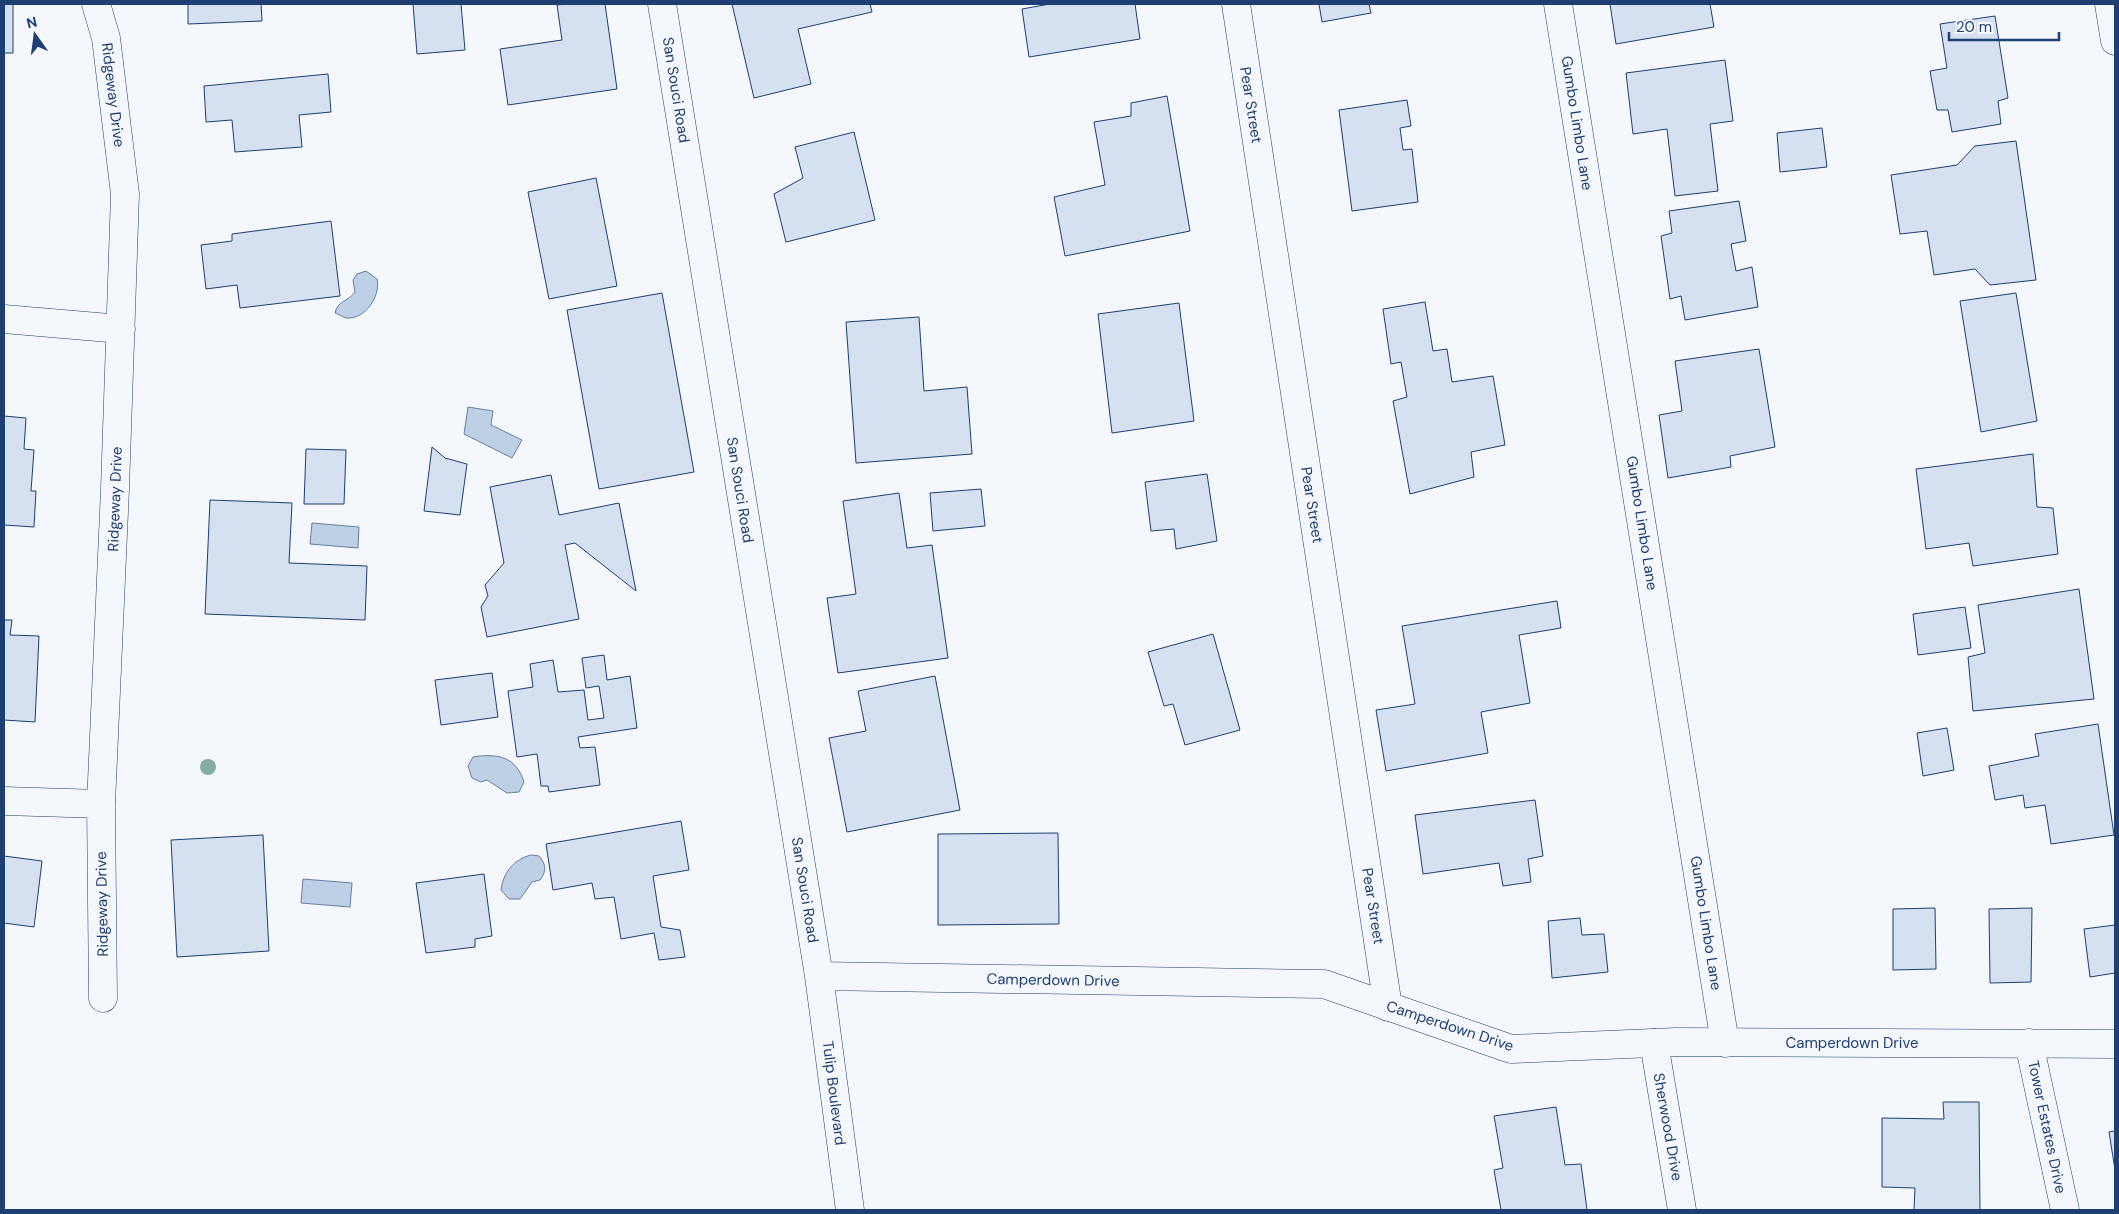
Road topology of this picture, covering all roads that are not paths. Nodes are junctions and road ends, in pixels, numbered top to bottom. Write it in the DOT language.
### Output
graph roads {
  1 [pos="96,4"];
  2 [pos="662,4"];
  3 [pos="1236,4"];
  4 [pos="1558,4"];
  5 [pos="2109,4"];
  6 [pos="2115,42"];
  7 [pos="4,319"];
  8 [pos="121,329"];
  9 [pos="4,802"];
  10 [pos="101,804"];
  11 [pos="819,976"];
  12 [pos="103,998"];
  13 [pos="1388,1007"];
  14 [pos="1725,1042"];
  15 [pos="1654,1043"];
  16 [pos="2029,1043"];
  17 [pos="2115,1044"];
  18 [pos="850,1210"];
  19 [pos="1682,1210"];
  20 [pos="2065,1210"];
  1 -- 8 [label="street, Ridgeway Drive"];
  2 -- 11 [label="street, San Souci Road"];
  3 -- 13 [label="street, Pear Street"];
  4 -- 14 [label="street, Gumbo Limbo Lane"];
  5 -- 6 [label="street"];
  7 -- 8 [label="street"];
  8 -- 10 [label="street, Ridgeway Drive"];
  9 -- 10 [label="street"];
  10 -- 12 [label="street, Ridgeway Drive"];
  11 -- 13 [label="street, Camperdown Drive"];
  11 -- 18 [label="street, Tulip Boulevard"];
  13 -- 15 [label="street, Camperdown Drive"];
  14 -- 15 [label="street, Camperdown Drive"];
  14 -- 16 [label="street, Camperdown Drive"];
  15 -- 19 [label="street, Sherwood Drive"];
  16 -- 17 [label="street, Camperdown Drive"];
  16 -- 20 [label="street, Tower Estates Drive"];
}
